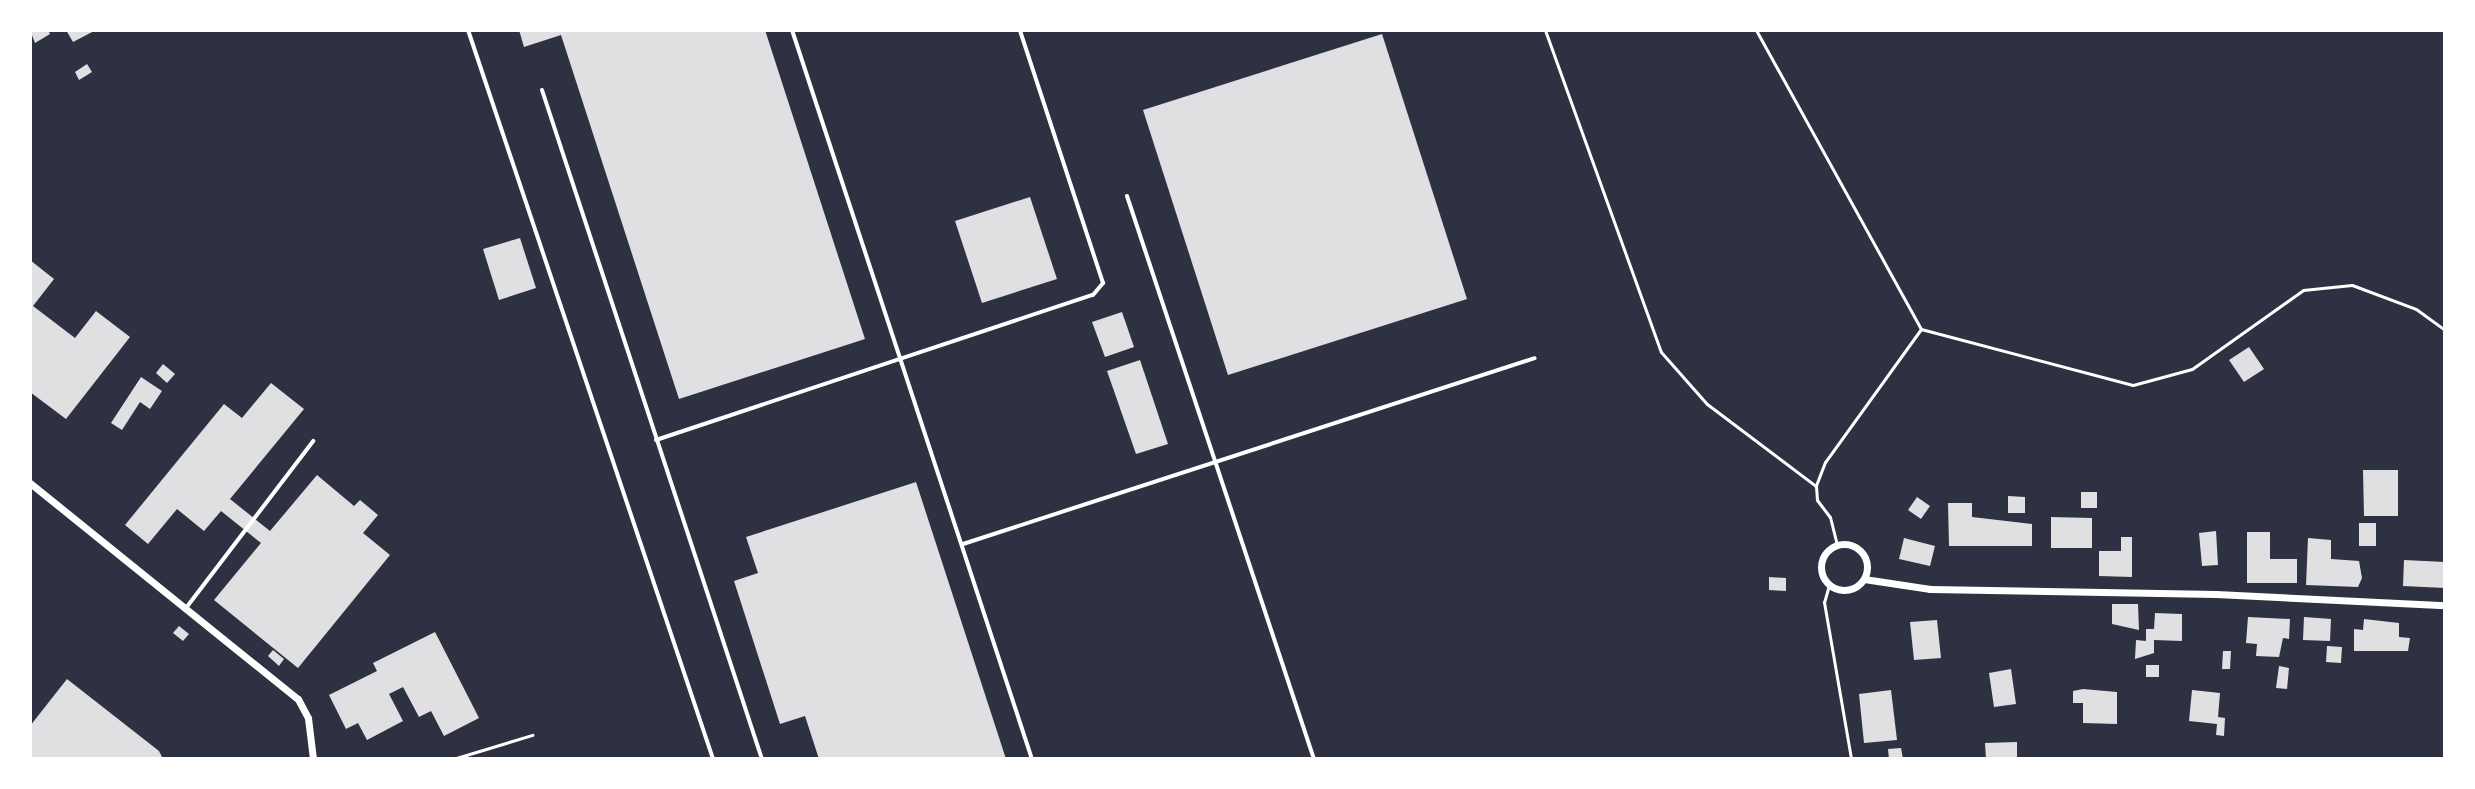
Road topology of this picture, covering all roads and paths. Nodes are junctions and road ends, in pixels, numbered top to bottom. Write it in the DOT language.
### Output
graph roads {
  1 [pos="468,30"];
  2 [pos="792,30"];
  3 [pos="1020,30"];
  4 [pos="1545,30"];
  5 [pos="1756,30"];
  6 [pos="542,90"];
  7 [pos="1127,196"];
  8 [pos="1921,329"];
  9 [pos="2445,330"];
  10 [pos="1535,358"];
  11 [pos="901,360"];
  12 [pos="656,440"];
  13 [pos="313,441"];
  14 [pos="1219,464"];
  15 [pos="30,483"];
  16 [pos="1816,486"];
  17 [pos="963,544"];
  18 [pos="1837,545"];
  19 [pos="1864,579"];
  20 [pos="1829,585"];
  21 [pos="2445,605"];
  22 [pos="186,608"];
  23 [pos="532,735"];
  24 [pos="313,759"];
  25 [pos="453,759"];
  26 [pos="713,759"];
  27 [pos="762,759"];
  28 [pos="1032,759"];
  29 [pos="1314,759"];
  30 [pos="1851,759"];
  1 -- 26 [label="lane"];
  2 -- 11 [label="lane"];
  3 -- 11 [label="lane"];
  4 -- 16 [label="path"];
  5 -- 8 [label="path"];
  6 -- 12 [label="lane"];
  7 -- 14 [label="lane"];
  8 -- 9 [label="path"];
  8 -- 16 [label="path"];
  10 -- 14 [label="lane"];
  11 -- 12 [label="lane"];
  11 -- 17 [label="lane"];
  12 -- 27 [label="lane"];
  13 -- 22 [label="lane"];
  14 -- 17 [label="lane"];
  14 -- 29 [label="lane"];
  15 -- 22 [label="street"];
  16 -- 18 [label="path"];
  17 -- 28 [label="lane"];
  18 -- 19 [label="street"];
  18 -- 20 [label="street"];
  19 -- 20 [label="street"];
  19 -- 21 [label="street"];
  20 -- 30 [label="path"];
  22 -- 24 [label="street"];
  23 -- 25 [label="path"];
}
